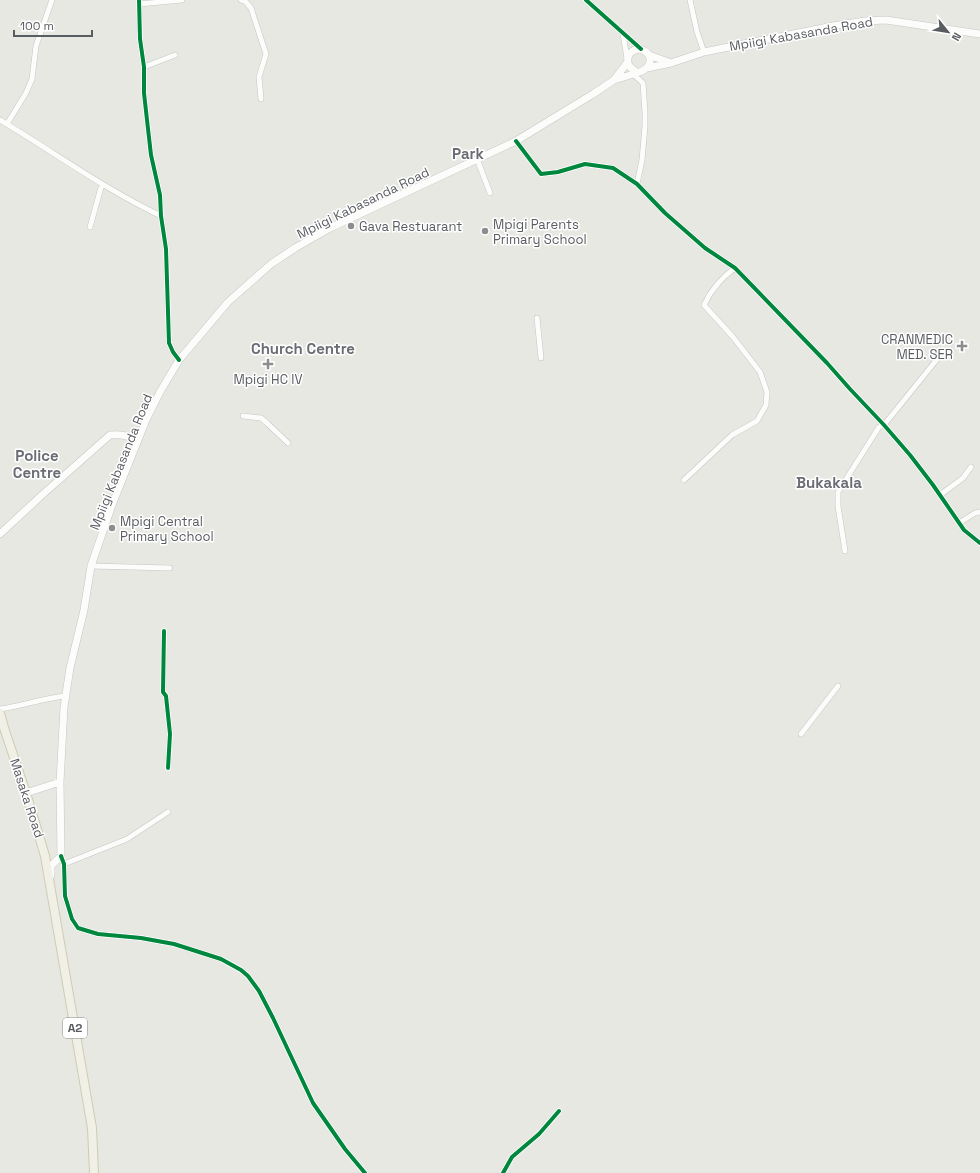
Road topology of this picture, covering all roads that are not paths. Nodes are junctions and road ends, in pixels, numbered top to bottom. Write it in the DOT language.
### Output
graph roads {
  1 [pos="52,0"];
  2 [pos="182,0"];
  3 [pos="241,0"];
  4 [pos="586,0"];
  5 [pos="690,0"];
  6 [pos="139,2"];
  7 [pos="623,34"];
  8 [pos="980,34"];
  9 [pos="641,49"];
  10 [pos="704,52"];
  11 [pos="175,55"];
  12 [pos="649,55"];
  13 [pos="627,60"];
  14 [pos="672,63"];
  15 [pos="144,67"];
  16 [pos="647,68"];
  17 [pos="635,74"];
  18 [pos="614,80"];
  19 [pos="261,99"];
  20 [pos="0,120"];
  21 [pos="7,124"];
  22 [pos="516,141"];
  23 [pos="477,159"];
  24 [pos="102,184"];
  25 [pos="637,184"];
  26 [pos="490,193"];
  27 [pos="161,216"];
  28 [pos="90,227"];
  29 [pos="735,268"];
  30 [pos="537,318"];
  31 [pos="541,358"];
  32 [pos="938,358"];
  33 [pos="179,360"];
  34 [pos="243,416"];
  35 [pos="884,425"];
  36 [pos="137,442"];
  37 [pos="288,443"];
  38 [pos="971,467"];
  39 [pos="684,480"];
  40 [pos="940,495"];
  41 [pos="980,512"];
  42 [pos="959,523"];
  43 [pos="0,534"];
  44 [pos="980,543"];
  45 [pos="846,551"];
  46 [pos="91,566"];
  47 [pos="170,568"];
  48 [pos="164,631"];
  49 [pos="838,686"];
  50 [pos="66,696"];
  51 [pos="0,709"];
  52 [pos="0,713"];
  53 [pos="801,734"];
  54 [pos="168,768"];
  55 [pos="60,782"];
  56 [pos="26,793"];
  57 [pos="168,812"];
  58 [pos="61,856"];
  59 [pos="64,864"];
  60 [pos="51,883"];
  61 [pos="559,1110"];
  62 [pos="94,1173"];
  63 [pos="365,1173"];
  64 [pos="503,1173"];
  1 -- 21 [label="street"];
  2 -- 6 [label="street"];
  3 -- 19 [label="street"];
  4 -- 7 [label="street"];
  5 -- 10 [label="street"];
  6 -- 15 [label="street"];
  7 -- 9 [label="street"];
  7 -- 13 [label="street"];
  8 -- 10 [label="main road, Mpiigi Kabasanda Road"];
  9 -- 12 [label="main road"];
  9 -- 13 [label="main road"];
  10 -- 14 [label="main road, Mpiigi Kabasanda Road"];
  11 -- 15 [label="street"];
  12 -- 14 [label="main road"];
  12 -- 16 [label="main road"];
  13 -- 17 [label="main road"];
  13 -- 18 [label="main road, Mpiigi Kabasanda Road"];
  14 -- 16 [label="main road, Mpiigi Kabasanda Road"];
  15 -- 27 [label="street"];
  16 -- 17 [label="main road"];
  17 -- 18 [label="main road, Mpiigi Kabasanda Road"];
  17 -- 25 [label="street"];
  18 -- 22 [label="main road, Mpiigi Kabasanda Road"];
  20 -- 21 [label="street"];
  21 -- 24 [label="street"];
  22 -- 23 [label="main road, Mpiigi Kabasanda Road"];
  22 -- 25 [label="street"];
  23 -- 26 [label="street"];
  23 -- 33 [label="main road, Mpiigi Kabasanda Road"];
  24 -- 27 [label="street"];
  24 -- 28 [label="street"];
  25 -- 29 [label="street"];
  27 -- 33 [label="street"];
  29 -- 35 [label="street"];
  29 -- 39 [label="street"];
  30 -- 31 [label="street"];
  32 -- 35 [label="street"];
  33 -- 36 [label="main road, Mpiigi Kabasanda Road"];
  34 -- 37 [label="street"];
  35 -- 40 [label="street"];
  35 -- 45 [label="street"];
  36 -- 43 [label="main road, Mpiigi Kabasanda Road"];
  36 -- 46 [label="main road, Mpiigi Kabasanda Road"];
  38 -- 40 [label="street"];
  40 -- 42 [label="street"];
  41 -- 42 [label="street"];
  42 -- 44 [label="street"];
  46 -- 47 [label="street"];
  46 -- 50 [label="main road, Mpiigi Kabasanda Road"];
  48 -- 54 [label="street"];
  49 -- 53 [label="street"];
  50 -- 51 [label="street"];
  50 -- 55 [label="main road, Mpiigi Kabasanda Road"];
  52 -- 56 [label="main road, Masaka Road / A2"];
  55 -- 56 [label="main road"];
  55 -- 58 [label="main road, Mpiigi Kabasanda Road"];
  56 -- 60 [label="main road, Masaka Road / A2"];
  57 -- 59 [label="street"];
  58 -- 59 [label="street"];
  58 -- 60 [label="main road"];
  59 -- 63 [label="street"];
  60 -- 62 [label="main road, A2"];
  61 -- 64 [label="street"];
}
